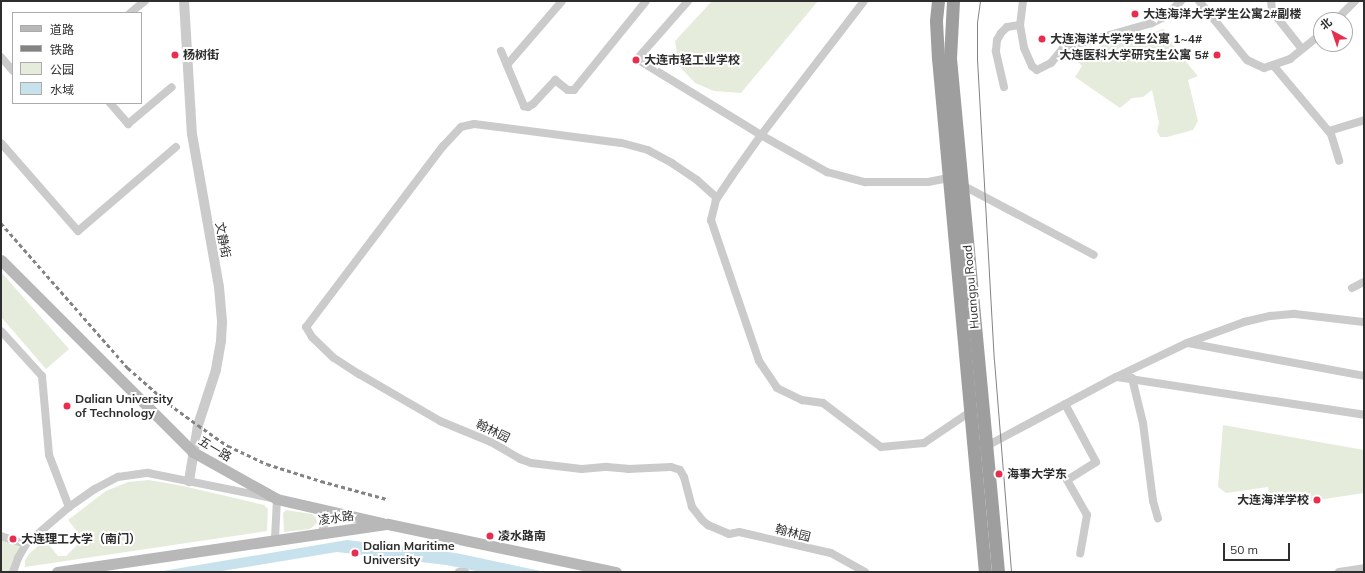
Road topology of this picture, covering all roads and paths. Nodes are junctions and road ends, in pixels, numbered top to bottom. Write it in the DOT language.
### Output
graph roads {
  1 [pos="145,1"];
  2 [pos="184,1"];
  3 [pos="562,1"];
  4 [pos="646,1"];
  5 [pos="688,1"];
  6 [pos="864,1"];
  7 [pos="938,1"];
  8 [pos="953,1"];
  9 [pos="1023,1"];
  10 [pos="1181,1"];
  11 [pos="1199,1"];
  12 [pos="1271,1"];
  13 [pos="1355,1"];
  14 [pos="131,12"];
  15 [pos="1344,12"];
  16 [pos="1020,25"];
  17 [pos="1313,40"];
  18 [pos="1302,49"];
  19 [pos="502,51"];
  20 [pos="1,57"];
  21 [pos="507,65"];
  22 [pos="1273,65"];
  23 [pos="12,70"];
  24 [pos="172,87"];
  25 [pos="1004,87"];
  26 [pos="111,104"];
  27 [pos="1364,120"];
  28 [pos="1329,131"];
  29 [pos="761,135"];
  30 [pos="1,143"];
  31 [pos="176,148"];
  32 [pos="1338,161"];
  33 [pos="949,178"];
  34 [pos="962,185"];
  35 [pos="717,198"];
  36 [pos="1094,255"];
  37 [pos="1,260"];
  38 [pos="1364,282"];
  39 [pos="1352,288"];
  40 [pos="1364,322"];
  41 [pos="1,331"];
  42 [pos="1187,343"];
  43 [pos="1116,376"];
  44 [pos="1364,376"];
  45 [pos="1132,378"];
  46 [pos="1065,404"];
  47 [pos="970,412"];
  48 [pos="1364,414"];
  49 [pos="986,446"];
  50 [pos="193,452"];
  51 [pos="974,453"];
  52 [pos="189,481"];
  53 [pos="277,499"];
  54 [pos="69,507"];
  55 [pos="321,509"];
  56 [pos="1158,518"];
  57 [pos="388,524"];
  58 [pos="322,533"];
  59 [pos="1,536"];
  60 [pos="275,539"];
  61 [pos="26,544"];
  62 [pos="1080,553"];
  63 [pos="1364,568"];
  64 [pos="13,572"];
  65 [pos="57,572"];
  66 [pos="459,572"];
  67 [pos="465,572"];
  68 [pos="616,572"];
  69 [pos="865,572"];
  70 [pos="985,572"];
  71 [pos="998,572"];
  72 [pos="1339,572"];
  1 -- 14 [label="street"];
  2 -- 50 [label="street, 文静街"];
  3 -- 21 [label="street"];
  4 -- 21 [label="street"];
  5 -- 29 [label="street"];
  6 -- 29 [label="street"];
  7 -- 33 [label="highway, Huangpu Road"];
  8 -- 34 [label="highway, Huangpu Road"];
  9 -- 16 [label="street"];
  10 -- 16 [label="street"];
  11 -- 22 [label="street"];
  12 -- 18 [label="street"];
  13 -- 15 [label="street"];
  16 -- 25 [label="street"];
  17 -- 18 [label="street"];
  18 -- 22 [label="street"];
  19 -- 21 [label="street"];
  20 -- 23 [label="street"];
  22 -- 28 [label="street"];
  24 -- 26 [label="street"];
  27 -- 28 [label="street"];
  28 -- 32 [label="street"];
  29 -- 33 [label="street"];
  29 -- 35 [label="street"];
  30 -- 31 [label="street"];
  33 -- 47 [label="highway, Huangpu Road"];
  34 -- 36 [label="street"];
  34 -- 49 [label="highway, Huangpu Road"];
  35 -- 47 [label="street"];
  35 -- 69 [label="street, 翰林园"];
  37 -- 50 [label="main road, 五一路"];
  38 -- 39 [label="street"];
  40 -- 42 [label="street"];
  41 -- 54 [label="street"];
  42 -- 43 [label="street"];
  42 -- 44 [label="street"];
  43 -- 45 [label="street"];
  43 -- 46 [label="street"];
  45 -- 48 [label="street"];
  45 -- 56 [label="street"];
  46 -- 49 [label="street"];
  46 -- 62 [label="street"];
  47 -- 51 [label="highway, Huangpu Road"];
  49 -- 51 [label="street"];
  49 -- 71 [label="highway, Huangpu Road"];
  50 -- 52 [label="street, 文静街"];
  50 -- 53 [label="main road, 五一路"];
  51 -- 70 [label="highway, Huangpu Road"];
  52 -- 53 [label="street"];
  52 -- 54 [label="street"];
  53 -- 55 [label="main road, 五一路"];
  53 -- 60 [label="street"];
  54 -- 61 [label="street"];
  55 -- 57 [label="main road, 五一路"];
  55 -- 58 [label="street"];
  57 -- 58 [label="main road, 凌水路"];
  57 -- 68 [label="main road, 凌水路"];
  58 -- 60 [label="main road, 凌水路"];
  59 -- 61 [label="street"];
  60 -- 65 [label="main road, 凌水路"];
  61 -- 64 [label="street"];
  63 -- 72 [label="street"];
  66 -- 67 [label="street"];
}
